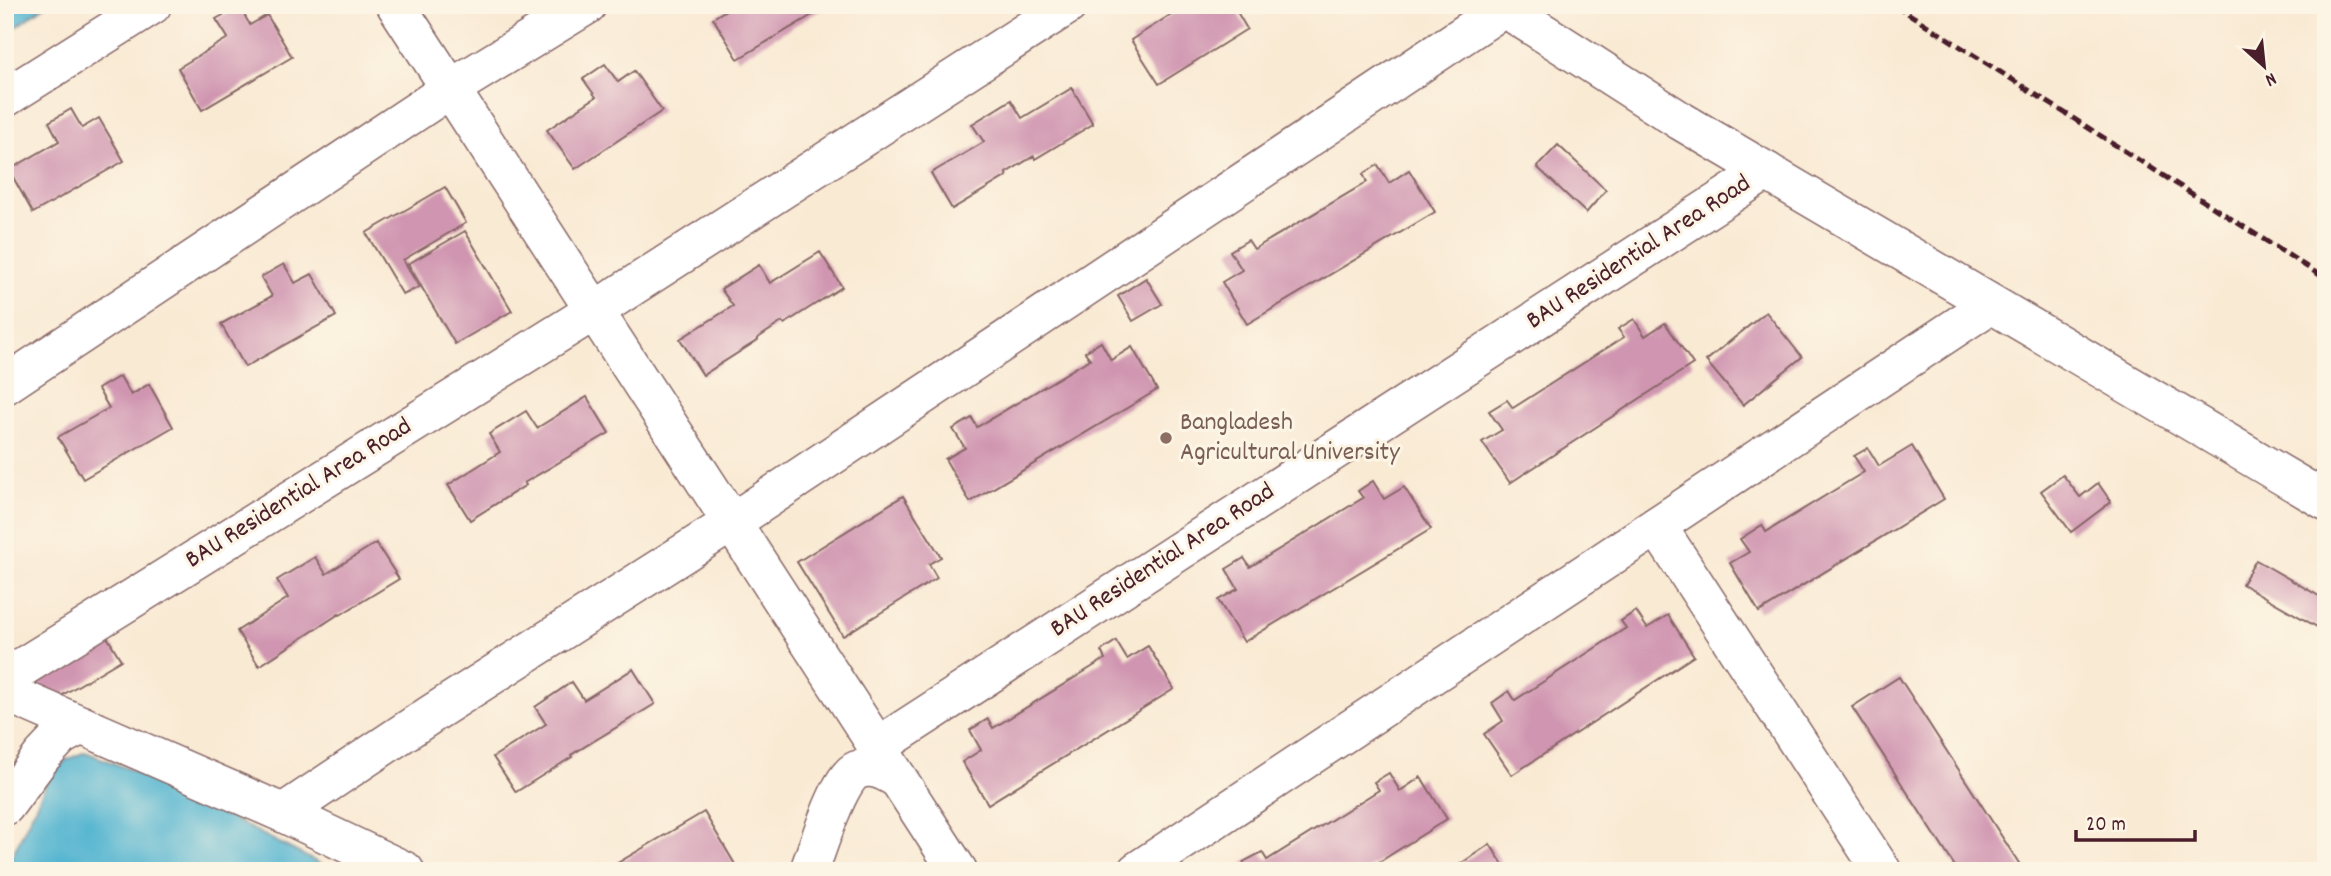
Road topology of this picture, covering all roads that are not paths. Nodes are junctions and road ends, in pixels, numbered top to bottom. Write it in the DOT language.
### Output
graph roads {
  1 [pos="152,5"];
  2 [pos="396,5"];
  3 [pos="587,5"];
  4 [pos="1068,5"];
  5 [pos="1502,7"];
  6 [pos="450,89"];
  7 [pos="5,98"];
  8 [pos="1766,171"];
  9 [pos="1991,304"];
  10 [pos="594,311"];
  11 [pos="5,385"];
  12 [pos="2326,501"];
  13 [pos="732,523"];
  14 [pos="1657,526"];
  15 [pos="5,678"];
  16 [pos="5,692"];
  17 [pos="81,725"];
  18 [pos="877,747"];
  19 [pos="898,779"];
  20 [pos="5,806"];
  21 [pos="283,813"];
  22 [pos="405,871"];
  23 [pos="808,871"];
  24 [pos="958,871"];
  25 [pos="1137,871"];
  26 [pos="1881,871"];
  1 -- 7 [label="street"];
  2 -- 6 [label="street"];
  3 -- 6 [label="street"];
  4 -- 10 [label="street, BAU Residential Area Road"];
  5 -- 8 [label="street"];
  5 -- 13 [label="street"];
  6 -- 10 [label="street"];
  6 -- 11 [label="street"];
  8 -- 9 [label="street"];
  8 -- 18 [label="street, BAU Residential Area Road"];
  9 -- 12 [label="street"];
  9 -- 14 [label="street"];
  10 -- 13 [label="street"];
  10 -- 15 [label="street, BAU Residential Area Road"];
  13 -- 18 [label="street"];
  13 -- 21 [label="street"];
  14 -- 25 [label="street"];
  14 -- 26 [label="street"];
  16 -- 17 [label="street"];
  17 -- 20 [label="street"];
  17 -- 21 [label="street"];
  18 -- 19 [label="street"];
  19 -- 23 [label="street"];
  19 -- 24 [label="street"];
  21 -- 22 [label="street"];
}
